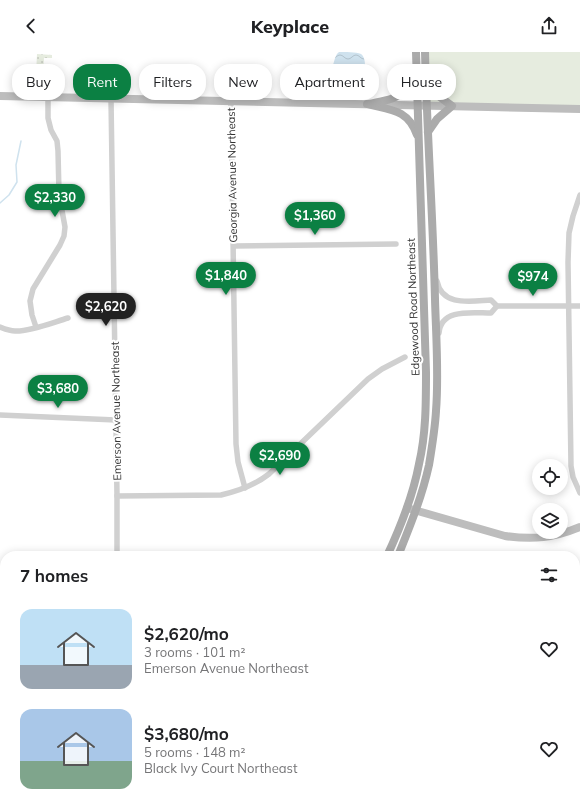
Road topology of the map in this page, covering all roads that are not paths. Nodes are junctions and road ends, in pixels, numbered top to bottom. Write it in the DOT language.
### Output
graph roads {
  1 [pos="416,52"];
  2 [pos="425,52"];
  3 [pos="417,64"];
  4 [pos="425,64"];
  5 [pos="0,96"];
  6 [pos="12,96"];
  7 [pos="131,99"];
  8 [pos="48,100"];
  9 [pos="111,100"];
  10 [pos="387,100"];
  11 [pos="421,100"];
  12 [pos="423,100"];
  13 [pos="444,100"];
  14 [pos="231,101"];
  15 [pos="367,104"];
  16 [pos="422,106"];
  17 [pos="452,106"];
  18 [pos="580,109"];
  19 [pos="428,132"];
  20 [pos="419,140"];
  21 [pos="580,195"];
  22 [pos="396,244"];
  23 [pos="234,246"];
  24 [pos="434,269"];
  25 [pos="497,306"];
  26 [pos="569,306"];
  27 [pos="580,306"];
  28 [pos="68,318"];
  29 [pos="0,327"];
  30 [pos="36,327"];
  31 [pos="436,351"];
  32 [pos="405,358"];
  33 [pos="0,415"];
  34 [pos="116,420"];
  35 [pos="244,488"];
  36 [pos="580,493"];
  37 [pos="117,496"];
  38 [pos="407,508"];
  39 [pos="416,511"];
  40 [pos="580,527"];
  41 [pos="117,551"];
  42 [pos="389,551"];
  43 [pos="400,551"];
  1 -- 3 [label="main road, Edgewood Road Northeast"];
  2 -- 4 [label="main road, Edgewood Road Northeast"];
  5 -- 6 [label="street"];
  7 -- 14 [label="street"];
  8 -- 30 [label="street"];
  9 -- 34 [label="street, Emerson Avenue Northeast"];
  10 -- 15 [label="main road"];
  11 -- 16 [label="main road, Edgewood Road Northeast"];
  12 -- 16 [label="main road, Edgewood Road Northeast"];
  13 -- 17 [label="main road"];
  14 -- 15 [label="street"];
  14 -- 23 [label="street, Georgia Avenue Northeast"];
  15 -- 16 [label="street"];
  15 -- 20 [label="main road"];
  16 -- 17 [label="street"];
  16 -- 19 [label="main road, Edgewood Road Northeast"];
  16 -- 20 [label="main road, Edgewood Road Northeast"];
  17 -- 18 [label="street"];
  17 -- 19 [label="main road"];
  19 -- 24 [label="main road, Edgewood Road Northeast"];
  20 -- 38 [label="main road, Edgewood Road Northeast"];
  21 -- 26 [label="street"];
  22 -- 23 [label="street"];
  23 -- 35 [label="street, Georgia Avenue Northeast"];
  24 -- 25 [label="street"];
  24 -- 31 [label="main road, Edgewood Road Northeast"];
  25 -- 26 [label="street"];
  25 -- 31 [label="street"];
  26 -- 27 [label="street"];
  26 -- 36 [label="street"];
  28 -- 30 [label="street"];
  29 -- 30 [label="street"];
  31 -- 39 [label="main road, Edgewood Road Northeast"];
  32 -- 35 [label="street"];
  33 -- 34 [label="street"];
  34 -- 37 [label="street, Emerson Avenue Northeast"];
  35 -- 37 [label="street"];
  37 -- 41 [label="street, Emerson Avenue Northeast"];
  38 -- 39 [label="street"];
  38 -- 42 [label="main road, Edgewood Road Northeast"];
  39 -- 40 [label="street"];
  39 -- 43 [label="main road, Edgewood Road Northeast"];
}
